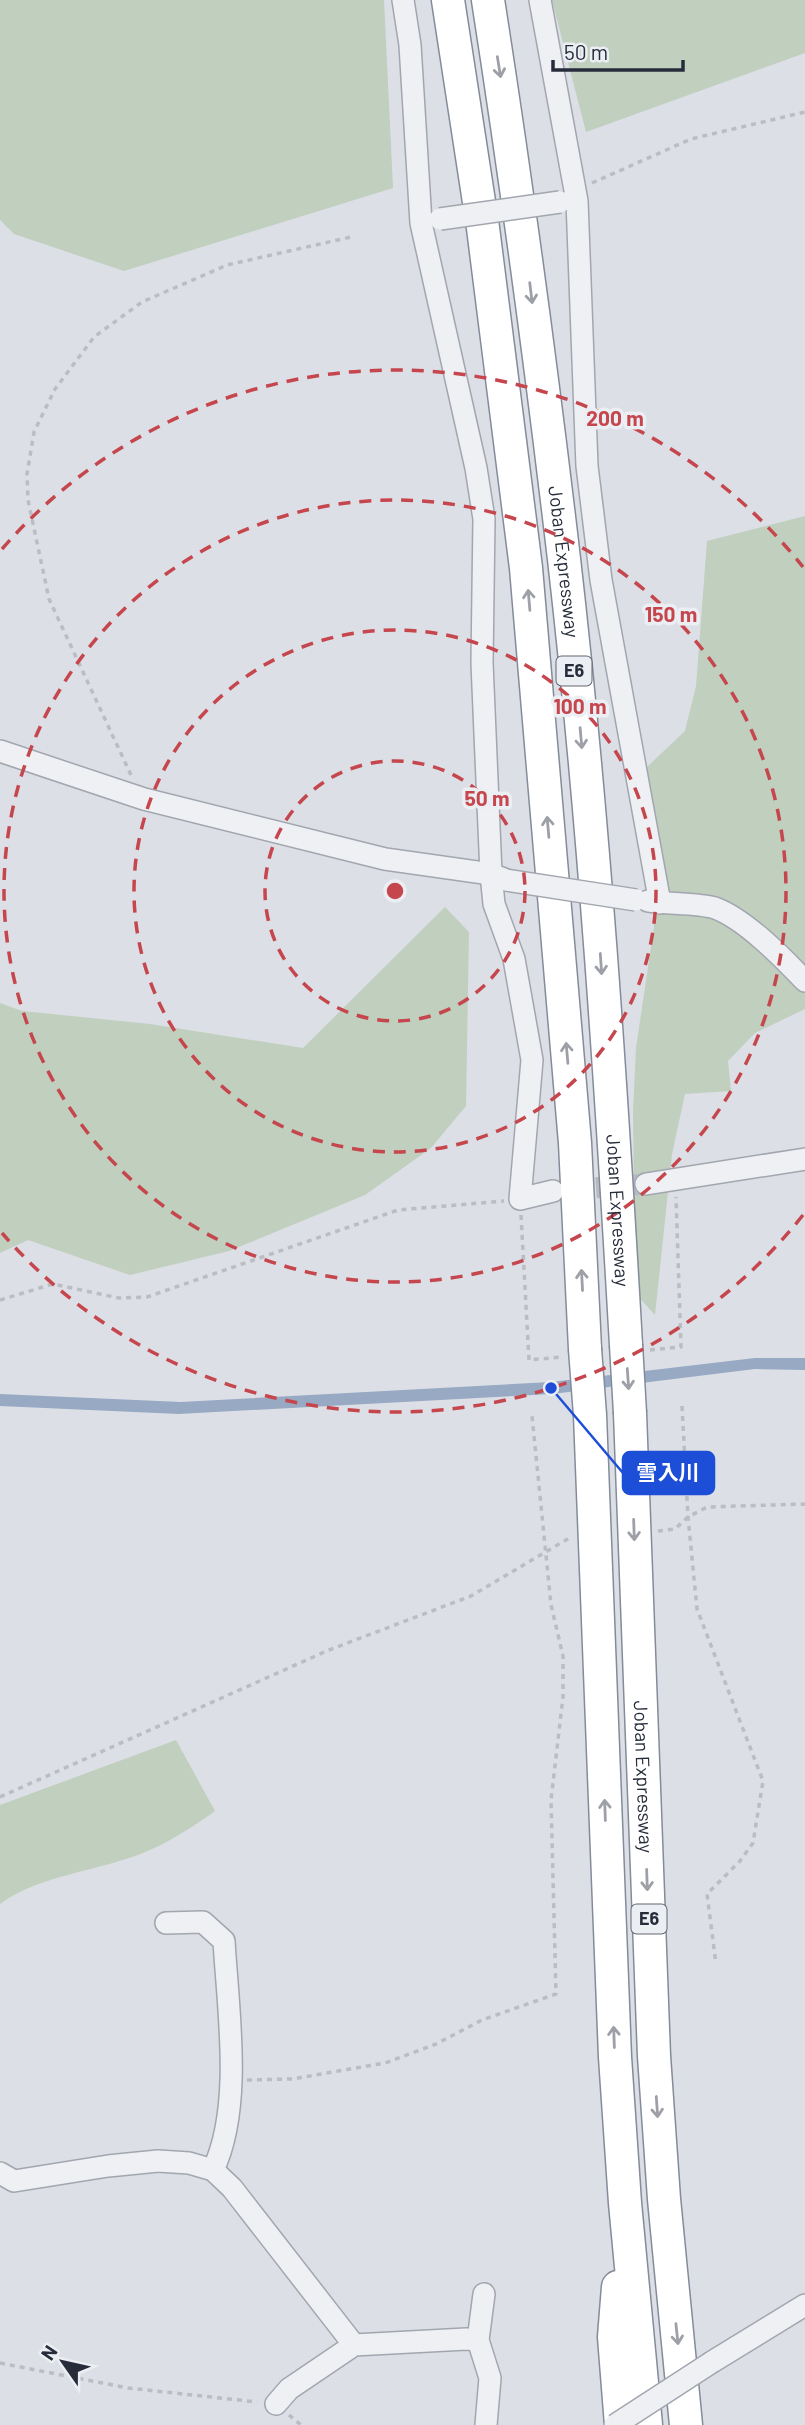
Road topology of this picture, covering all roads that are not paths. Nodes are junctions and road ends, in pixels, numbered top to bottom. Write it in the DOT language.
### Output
graph roads {
  1 [pos="403,0"];
  2 [pos="448,0"];
  3 [pos="488,0"];
  4 [pos="540,0"];
  5 [pos="571,198"];
  6 [pos="431,221"];
  7 [pos="0,751"];
  8 [pos="499,877"];
  9 [pos="660,903"];
  10 [pos="805,981"];
  11 [pos="805,1159"];
  12 [pos="646,1184"];
  13 [pos="553,1191"];
  14 [pos="166,1923"];
  15 [pos="213,2170"];
  16 [pos="0,2173"];
  17 [pos="625,2203"];
  18 [pos="484,2294"];
  19 [pos="805,2305"];
  20 [pos="478,2340"];
  21 [pos="354,2346"];
  22 [pos="276,2404"];
  23 [pos="486,2425"];
  24 [pos="615,2425"];
  25 [pos="621,2425"];
  26 [pos="646,2425"];
  27 [pos="686,2425"];
  1 -- 6 [label="street"];
  17 -- 2 [label="highway, Joban Expressway / E6, one-way, bridge"];
  3 -- 27 [label="highway, Joban Expressway / E6, one-way, bridge"];
  4 -- 5 [label="street"];
  5 -- 6 [label="street, bridge"];
  5 -- 9 [label="street"];
  6 -- 8 [label="street"];
  7 -- 8 [label="street"];
  8 -- 9 [label="street, bridge"];
  8 -- 13 [label="street"];
  9 -- 10 [label="street"];
  11 -- 12 [label="street"];
  14 -- 15 [label="street"];
  15 -- 16 [label="street"];
  15 -- 21 [label="street"];
  17 -- 25 [label="highway"];
  17 -- 26 [label="highway, Joban Expressway / E6"];
  18 -- 20 [label="street"];
  19 -- 24 [label="street, bridge"];
  20 -- 21 [label="street"];
  20 -- 23 [label="street"];
  21 -- 22 [label="street"];
}
